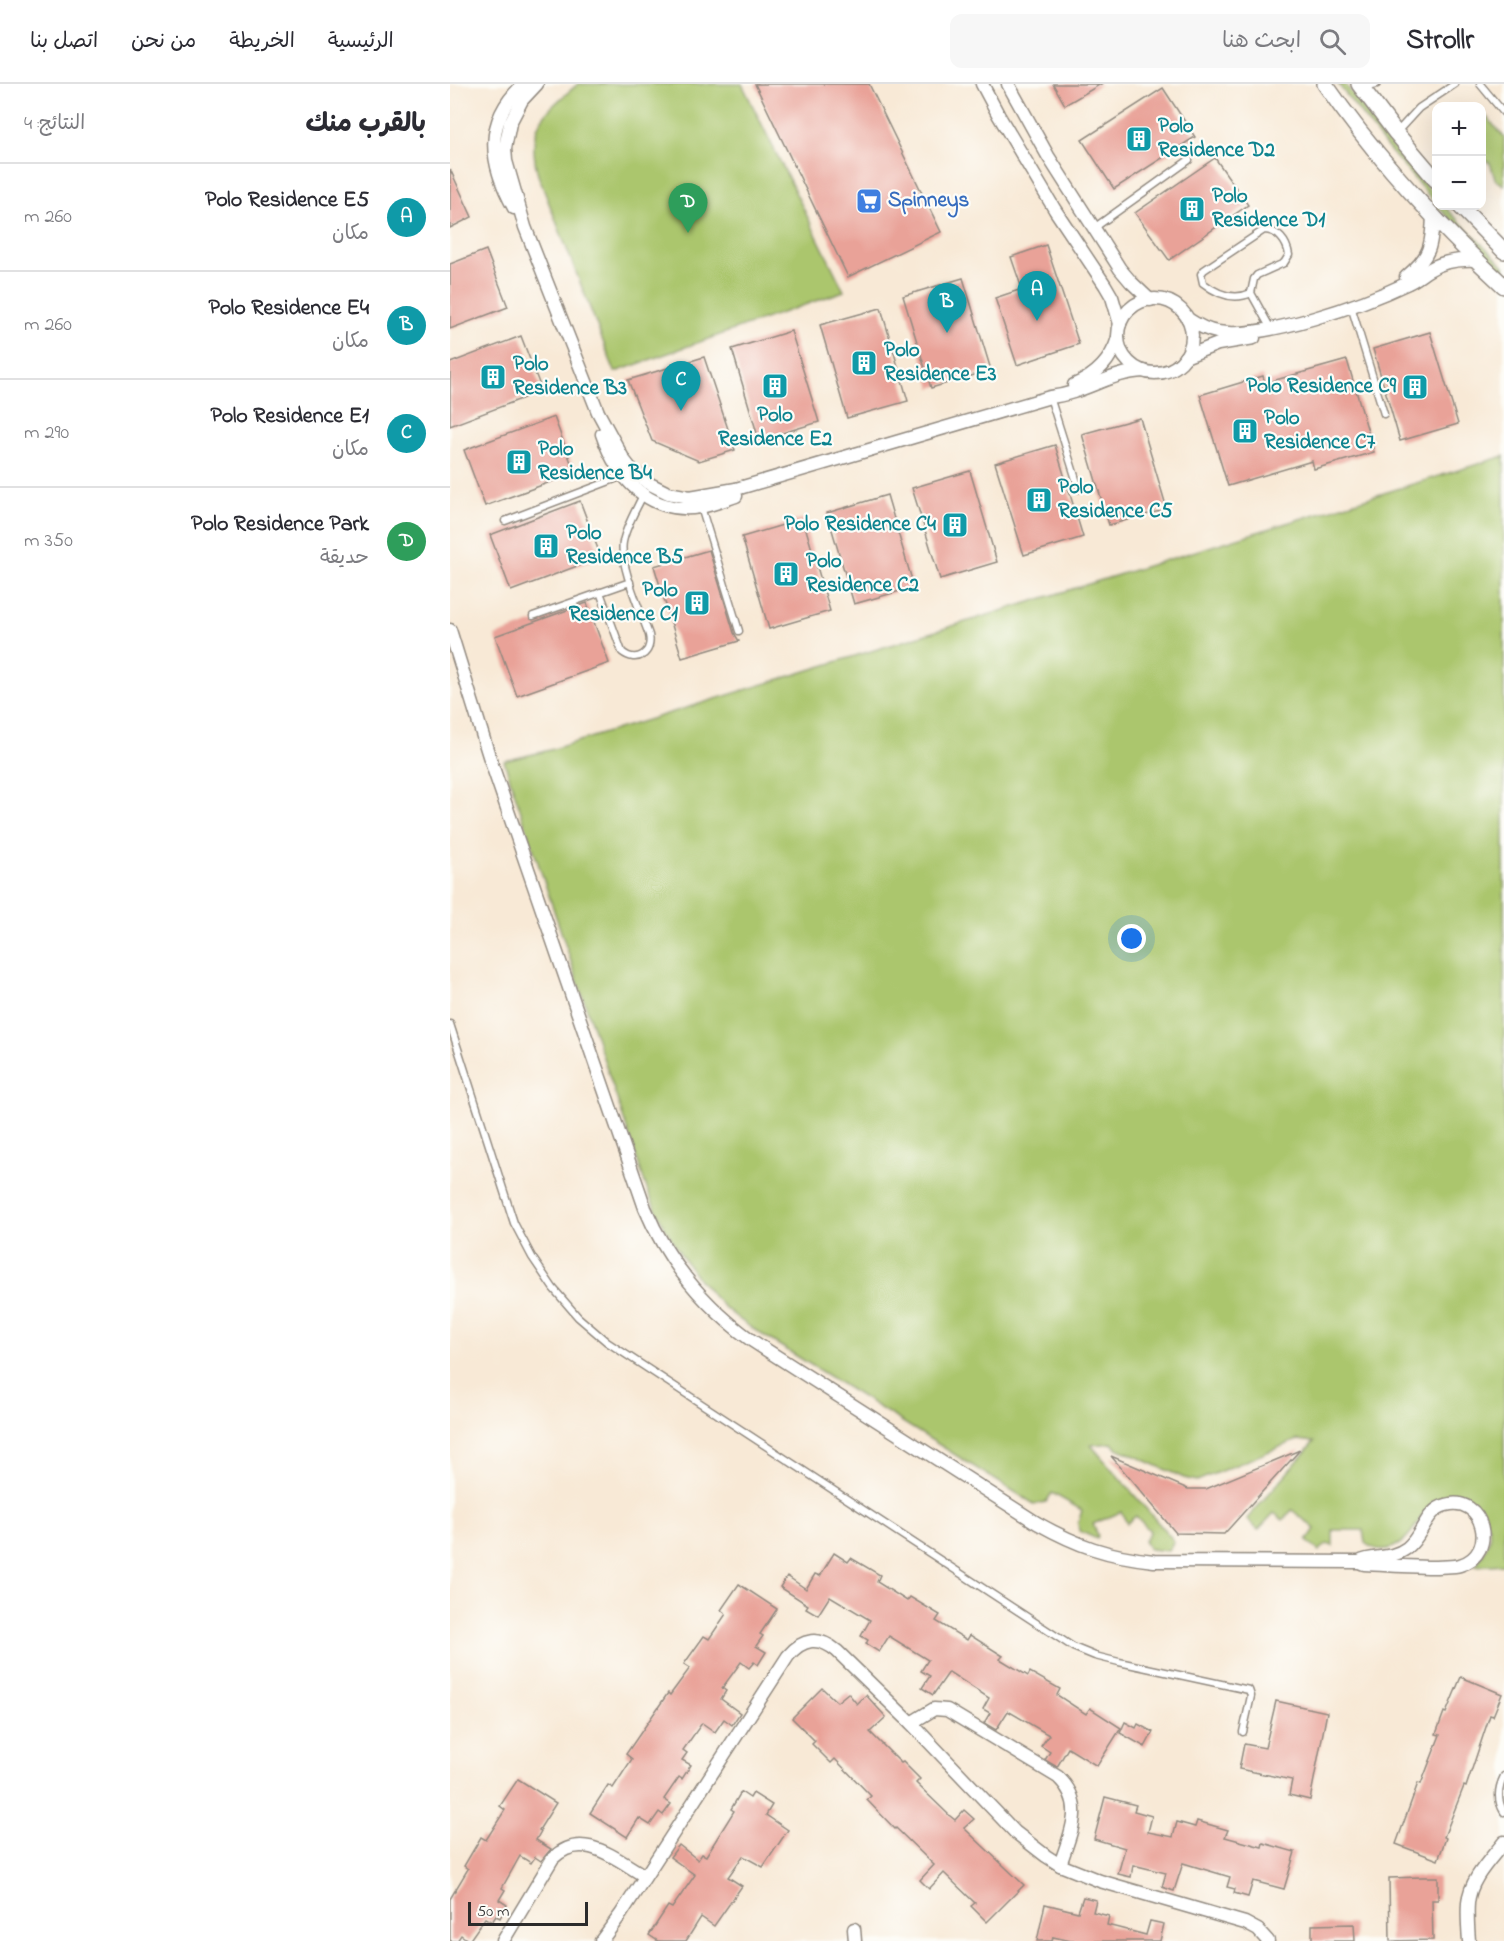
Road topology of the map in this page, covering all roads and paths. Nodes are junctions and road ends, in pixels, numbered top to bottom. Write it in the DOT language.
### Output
graph roads {
  1 [pos="524,84"];
  2 [pos="537,84"];
  3 [pos="982,84"];
  4 [pos="1008,84"];
  5 [pos="1325,84"];
  6 [pos="1377,84"];
  7 [pos="1455,84"];
  8 [pos="1480,84"];
  9 [pos="1360,86"];
  10 [pos="1504,113"];
  11 [pos="1396,133"];
  12 [pos="1189,160"];
  13 [pos="1432,174"];
  14 [pos="1464,210"];
  15 [pos="1433,215"];
  16 [pos="525,227"];
  17 [pos="1094,228"];
  18 [pos="1504,251"];
  19 [pos="1476,260"];
  20 [pos="1504,286"];
  21 [pos="1394,288"];
  22 [pos="1251,293"];
  23 [pos="1150,300"];
  24 [pos="1351,306"];
  25 [pos="1188,319"];
  26 [pos="1120,324"];
  27 [pos="1271,329"];
  28 [pos="1118,337"];
  29 [pos="1185,357"];
  30 [pos="1144,371"];
  31 [pos="1050,397"];
  32 [pos="598,411"];
  33 [pos="1384,414"];
  34 [pos="623,476"];
  35 [pos="775,478"];
  36 [pos="1079,489"];
  37 [pos="643,495"];
  38 [pos="701,507"];
  39 [pos="505,521"];
  40 [pos="630,582"];
  41 [pos="600,592"];
  42 [pos="533,616"];
  43 [pos="739,631"];
  44 [pos="451,634"];
  45 [pos="450,1024"];
  46 [pos="1359,1562"];
  47 [pos="910,1723"];
  48 [pos="1243,1732"];
  49 [pos="1504,1776"];
  50 [pos="1504,1812"];
  51 [pos="1504,1842"];
  52 [pos="1060,1865"];
  53 [pos="645,1876"];
  54 [pos="503,1941"];
  55 [pos="601,1941"];
  56 [pos="1268,1941"];
  57 [pos="1468,1941"];
  1 -- 16 [label="street"];
  2 -- 16 [label="street"];
  3 -- 26 [label="street"];
  4 -- 17 [label="street"];
  5 -- 15 [label="street"];
  6 -- 9 [label="lane"];
  7 -- 11 [label="lane"];
  8 -- 10 [label="lane"];
  9 -- 11 [label="street"];
  11 -- 13 [label="street"];
  12 -- 17 [label="lane"];
  14 -- 18 [label="street"];
  15 -- 19 [label="street"];
  15 -- 21 [label="street"];
  16 -- 32 [label="street"];
  17 -- 23 [label="street"];
  19 -- 20 [label="street"];
  19 -- 21 [label="street"];
  21 -- 24 [label="street"];
  22 -- 22 [label="lane"];
  22 -- 27 [label="lane"];
  23 -- 25 [label="street"];
  23 -- 26 [label="street"];
  24 -- 27 [label="street"];
  24 -- 33 [label="lane"];
  25 -- 27 [label="street"];
  25 -- 29 [label="street"];
  26 -- 28 [label="street"];
  27 -- 29 [label="street"];
  28 -- 30 [label="street"];
  28 -- 31 [label="street"];
  29 -- 30 [label="street"];
  30 -- 31 [label="street"];
  31 -- 35 [label="street"];
  31 -- 36 [label="lane"];
  32 -- 34 [label="street"];
  32 -- 35 [label="street"];
  34 -- 37 [label="street"];
  34 -- 39 [label="lane"];
  35 -- 38 [label="street"];
  37 -- 38 [label="street"];
  37 -- 40 [label="lane"];
  38 -- 43 [label="lane"];
  40 -- 41 [label="lane"];
  40 -- 41 [label="lane"];
  41 -- 42 [label="lane"];
  44 -- 46 [label="street"];
  45 -- 48 [label="lane"];
  46 -- 46 [label="street"];
  47 -- 52 [label="street"];
  47 -- 52 [label="street"];
  47 -- 53 [label="street"];
  49 -- 50 [label="lane"];
  51 -- 57 [label="street"];
  52 -- 56 [label="street"];
  53 -- 54 [label="street"];
  53 -- 55 [label="street"];
}
